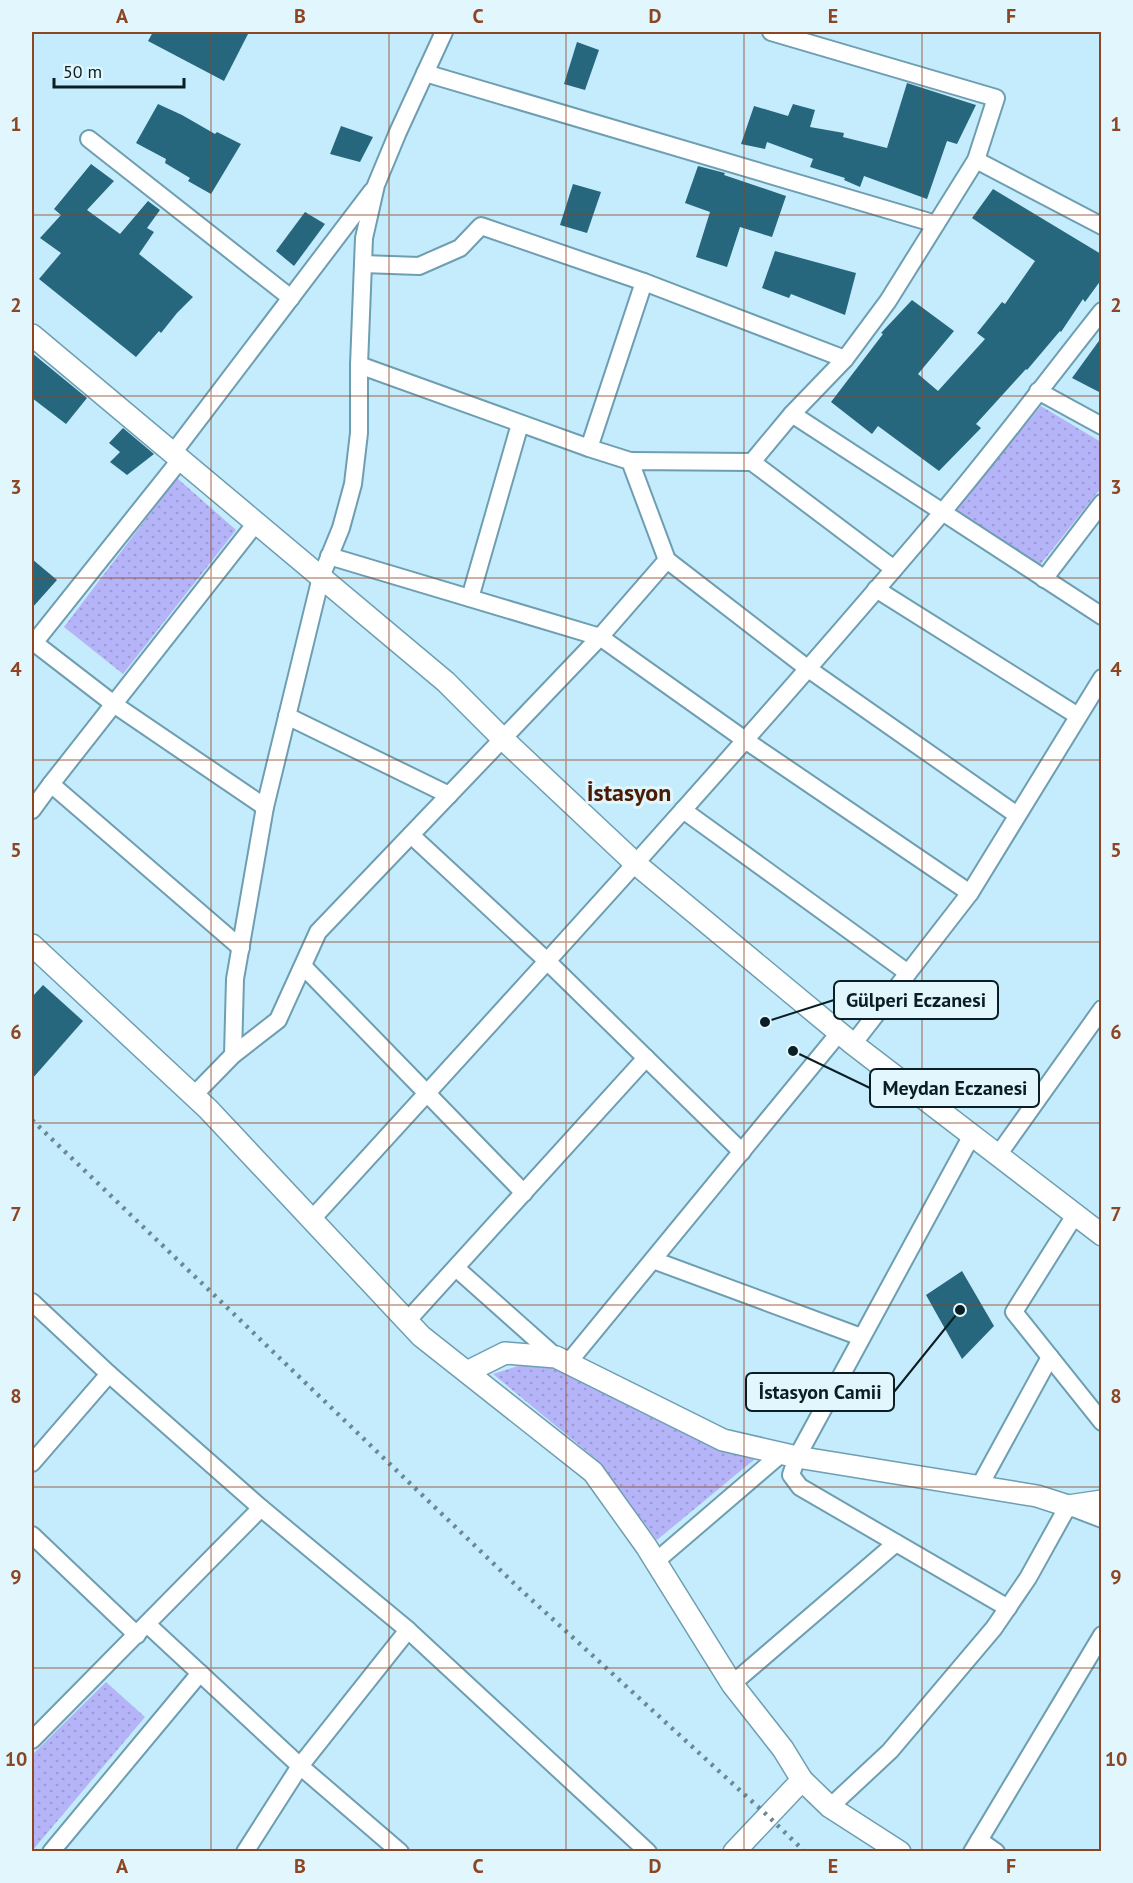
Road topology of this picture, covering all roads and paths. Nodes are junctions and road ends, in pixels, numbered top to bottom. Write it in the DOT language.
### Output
graph roads {
  1 [pos="444,32"];
  2 [pos="771,32"];
  3 [pos="425,73"];
  4 [pos="88,140"];
  5 [pos="976,160"];
  6 [pos="376,185"];
  7 [pos="936,224"];
  8 [pos="1101,226"];
  9 [pos="363,264"];
  10 [pos="644,282"];
  11 [pos="291,298"];
  12 [pos="1101,311"];
  13 [pos="32,334"];
  14 [pos="845,360"];
  15 [pos="358,365"];
  16 [pos="1038,391"];
  17 [pos="792,414"];
  18 [pos="520,423"];
  19 [pos="1101,426"];
  20 [pos="589,448"];
  21 [pos="177,456"];
  22 [pos="630,461"];
  23 [pos="752,462"];
  24 [pos="1101,503"];
  25 [pos="942,513"];
  26 [pos="256,523"];
  27 [pos="329,556"];
  28 [pos="667,560"];
  29 [pos="894,568"];
  30 [pos="321,578"];
  31 [pos="1044,579"];
  32 [pos="876,589"];
  33 [pos="470,598"];
  34 [pos="1101,616"];
  35 [pos="600,637"];
  36 [pos="33,642"];
  37 [pos="807,668"];
  38 [pos="1101,678"];
  39 [pos="115,705"];
  40 [pos="287,716"];
  41 [pos="1078,716"];
  42 [pos="503,739"];
  43 [pos="745,740"];
  44 [pos="51,784"];
  45 [pos="449,795"];
  46 [pos="265,807"];
  47 [pos="32,810"];
  48 [pos="683,810"];
  49 [pos="1017,815"];
  50 [pos="411,835"];
  51 [pos="636,864"];
  52 [pos="970,893"];
  53 [pos="32,945"];
  54 [pos="241,948"];
  55 [pos="547,961"];
  56 [pos="303,966"];
  57 [pos="908,973"];
  58 [pos="1101,1009"];
  59 [pos="846,1039"];
  60 [pos="233,1055"];
  61 [pos="646,1058"];
  62 [pos="427,1093"];
  63 [pos="194,1095"];
  64 [pos="972,1135"];
  65 [pos="742,1152"];
  66 [pos="998,1155"];
  67 [pos="524,1193"];
  68 [pos="1075,1215"];
  69 [pos="312,1219"];
  70 [pos="1101,1235"];
  71 [pos="653,1260"];
  72 [pos="456,1268"];
  73 [pos="32,1302"];
  74 [pos="407,1321"];
  75 [pos="861,1337"];
  76 [pos="1050,1357"];
  77 [pos="562,1360"];
  78 [pos="467,1372"];
  79 [pos="109,1374"];
  80 [pos="1101,1422"];
  81 [pos="789,1456"];
  82 [pos="32,1463"];
  83 [pos="979,1487"];
  84 [pos="1101,1501"];
  85 [pos="1068,1506"];
  86 [pos="261,1508"];
  87 [pos="1101,1519"];
  88 [pos="32,1535"];
  89 [pos="896,1543"];
  90 [pos="655,1562"];
  91 [pos="1008,1608"];
  92 [pos="142,1630"];
  93 [pos="408,1630"];
  94 [pos="1101,1635"];
  95 [pos="200,1673"];
  96 [pos="732,1684"];
  97 [pos="32,1740"];
  98 [pos="300,1766"];
  99 [pos="802,1780"];
  100 [pos="830,1807"];
  101 [pos="976,1846"];
  102 [pos="51,1851"];
  103 [pos="245,1851"];
  104 [pos="400,1851"];
  105 [pos="648,1851"];
  106 [pos="734,1851"];
  107 [pos="900,1851"];
  108 [pos="996,1851"];
  1 -- 3 [label="street"];
  2 -- 5 [label="street"];
  3 -- 6 [label="street"];
  3 -- 7 [label="street"];
  4 -- 11 [label="street"];
  5 -- 7 [label="street"];
  5 -- 8 [label="street"];
  6 -- 9 [label="street"];
  6 -- 11 [label="street"];
  7 -- 14 [label="street"];
  9 -- 10 [label="street"];
  9 -- 15 [label="street"];
  10 -- 14 [label="street"];
  10 -- 20 [label="street"];
  11 -- 21 [label="street"];
  12 -- 16 [label="street"];
  13 -- 21 [label="street"];
  14 -- 17 [label="street"];
  15 -- 18 [label="street"];
  15 -- 27 [label="street"];
  16 -- 19 [label="street"];
  16 -- 25 [label="street"];
  17 -- 23 [label="street"];
  17 -- 25 [label="street"];
  18 -- 20 [label="street"];
  18 -- 33 [label="street"];
  20 -- 22 [label="street"];
  21 -- 26 [label="street"];
  21 -- 36 [label="street"];
  22 -- 23 [label="street"];
  22 -- 28 [label="street"];
  23 -- 29 [label="street"];
  24 -- 31 [label="street"];
  25 -- 29 [label="street"];
  25 -- 31 [label="street"];
  26 -- 30 [label="street"];
  26 -- 39 [label="street"];
  27 -- 30 [label="street"];
  27 -- 33 [label="street"];
  28 -- 35 [label="street"];
  28 -- 37 [label="street"];
  29 -- 32 [label="street"];
  30 -- 40 [label="street"];
  30 -- 42 [label="street"];
  31 -- 34 [label="street"];
  32 -- 37 [label="street"];
  32 -- 41 [label="street"];
  33 -- 35 [label="street"];
  35 -- 42 [label="street"];
  35 -- 43 [label="street"];
  36 -- 39 [label="street"];
  37 -- 43 [label="street"];
  37 -- 49 [label="street"];
  38 -- 41 [label="street"];
  39 -- 44 [label="street"];
  39 -- 46 [label="street"];
  40 -- 45 [label="street"];
  40 -- 46 [label="street"];
  41 -- 49 [label="street"];
  42 -- 45 [label="street"];
  42 -- 51 [label="street"];
  43 -- 48 [label="street"];
  43 -- 52 [label="street"];
  44 -- 47 [label="street"];
  44 -- 54 [label="street"];
  45 -- 50 [label="street"];
  46 -- 54 [label="street"];
  48 -- 51 [label="street"];
  48 -- 57 [label="street"];
  49 -- 52 [label="street"];
  50 -- 55 [label="street"];
  50 -- 56 [label="street"];
  51 -- 55 [label="street"];
  51 -- 59 [label="street"];
  52 -- 57 [label="street"];
  53 -- 63 [label="street"];
  54 -- 60 [label="street"];
  55 -- 61 [label="street"];
  55 -- 62 [label="street"];
  56 -- 60 [label="street"];
  56 -- 62 [label="street"];
  57 -- 59 [label="street"];
  58 -- 66 [label="street"];
  59 -- 64 [label="street"];
  59 -- 65 [label="street"];
  60 -- 63 [label="street"];
  61 -- 65 [label="street"];
  61 -- 67 [label="street"];
  62 -- 67 [label="street"];
  62 -- 69 [label="street"];
  63 -- 69 [label="street"];
  64 -- 66 [label="street"];
  64 -- 75 [label="street"];
  65 -- 71 [label="street"];
  66 -- 68 [label="street"];
  67 -- 72 [label="street"];
  68 -- 70 [label="street"];
  68 -- 76 [label="street"];
  69 -- 74 [label="street"];
  71 -- 75 [label="street"];
  71 -- 77 [label="street"];
  72 -- 74 [label="street"];
  72 -- 77 [label="street"];
  73 -- 79 [label="street"];
  74 -- 78 [label="street"];
  75 -- 81 [label="street"];
  76 -- 80 [label="street"];
  76 -- 83 [label="street"];
  77 -- 78 [label="street"];
  77 -- 81 [label="street"];
  78 -- 90 [label="street"];
  79 -- 82 [label="street"];
  79 -- 86 [label="street"];
  81 -- 83 [label="street"];
  81 -- 89 [label="street"];
  81 -- 90 [label="street"];
  83 -- 85 [label="street"];
  84 -- 85 [label="street"];
  85 -- 87 [label="street"];
  85 -- 91 [label="street"];
  86 -- 92 [label="street"];
  86 -- 93 [label="street"];
  88 -- 92 [label="street"];
  89 -- 91 [label="street"];
  89 -- 96 [label="street"];
  90 -- 96 [label="street"];
  91 -- 100 [label="street"];
  92 -- 95 [label="street"];
  92 -- 97 [label="street"];
  93 -- 98 [label="street"];
  93 -- 105 [label="street"];
  94 -- 101 [label="street"];
  95 -- 98 [label="street"];
  95 -- 102 [label="street"];
  96 -- 99 [label="street"];
  98 -- 103 [label="street"];
  98 -- 104 [label="street"];
  99 -- 100 [label="street"];
  99 -- 106 [label="street"];
  100 -- 107 [label="street"];
  101 -- 108 [label="street"];
}
